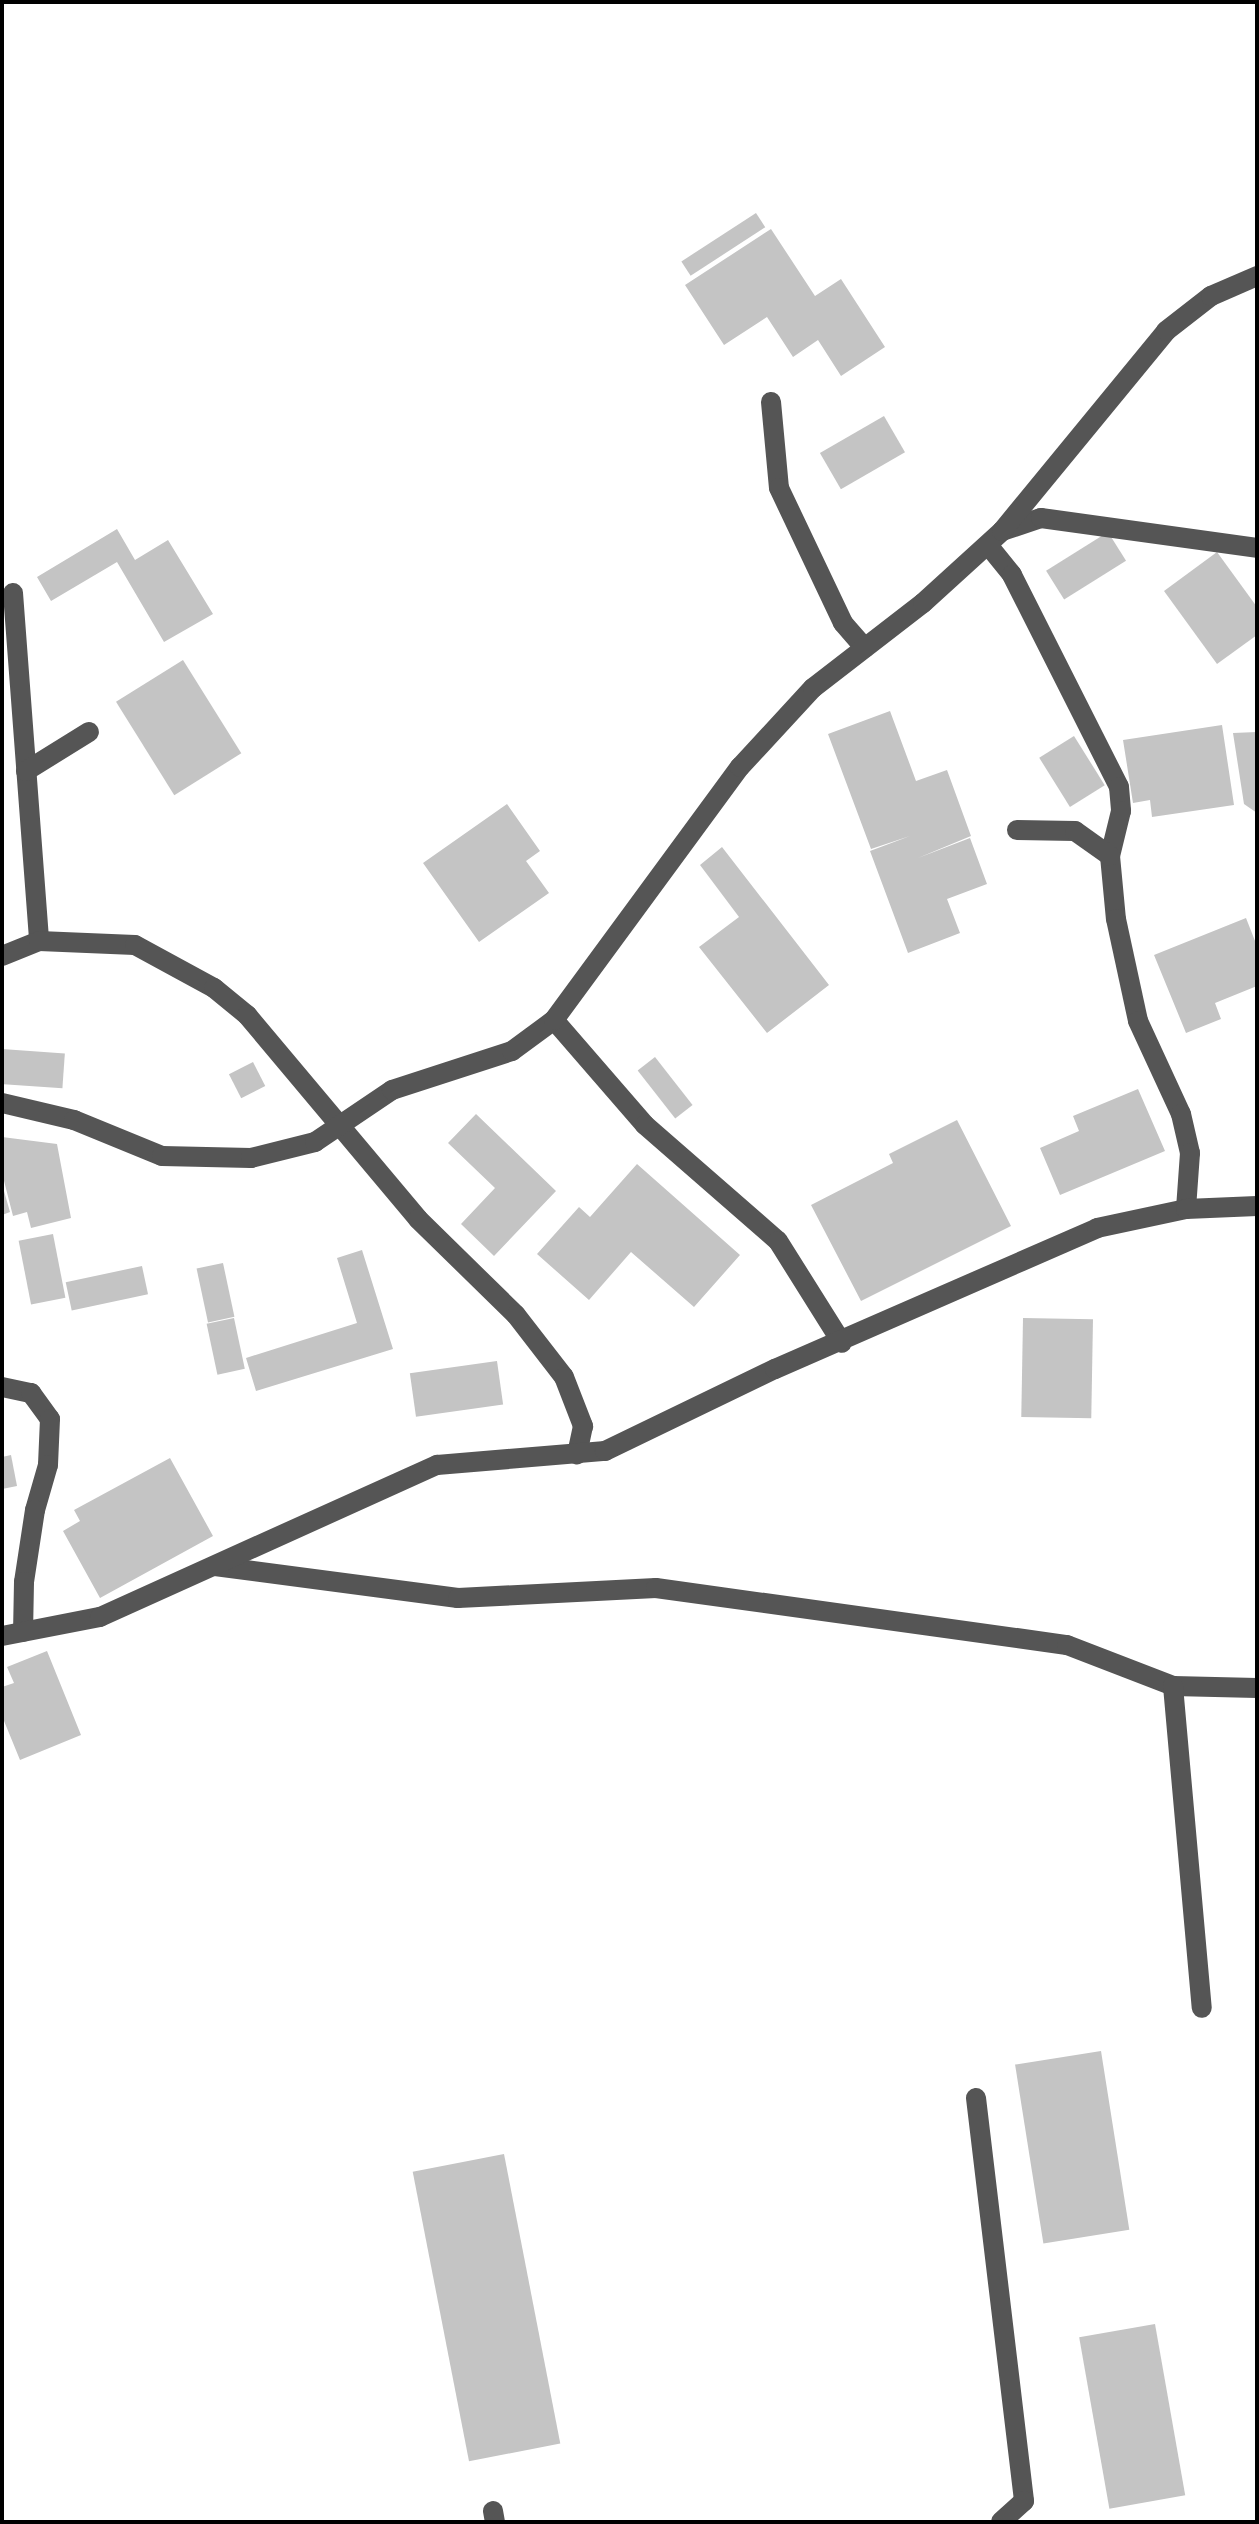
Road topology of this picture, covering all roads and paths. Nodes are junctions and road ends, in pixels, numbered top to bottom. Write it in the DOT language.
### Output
graph roads {
  1 [pos="1257,276"];
  2 [pos="771,402"];
  3 [pos="995,538"];
  4 [pos="1257,548"];
  5 [pos="13,593"];
  6 [pos="865,648"];
  7 [pos="89,732"];
  8 [pos="26,771"];
  9 [pos="1017,830"];
  10 [pos="1110,856"];
  11 [pos="39,941"];
  12 [pos="2,956"];
  13 [pos="554,1020"];
  14 [pos="2,1103"];
  15 [pos="341,1125"];
  16 [pos="1257,1206"];
  17 [pos="1186,1209"];
  18 [pos="842,1343"];
  19 [pos="2,1387"];
  20 [pos="577,1454"];
  21 [pos="215,1566"];
  22 [pos="23,1632"];
  23 [pos="2,1636"];
  24 [pos="1173,1686"];
  25 [pos="1257,1688"];
  26 [pos="1202,2008"];
  27 [pos="976,2098"];
  28 [pos="1001,2522"];
  1 -- 3 [label="street"];
  2 -- 6 [label="street"];
  3 -- 4 [label="street"];
  3 -- 6 [label="street"];
  3 -- 10 [label="street"];
  5 -- 8 [label="street"];
  6 -- 13 [label="street"];
  7 -- 8 [label="street"];
  8 -- 11 [label="street"];
  9 -- 10 [label="street"];
  10 -- 17 [label="street"];
  11 -- 12 [label="street"];
  11 -- 15 [label="street"];
  13 -- 15 [label="street"];
  13 -- 18 [label="street"];
  14 -- 15 [label="street"];
  15 -- 20 [label="street"];
  16 -- 17 [label="street"];
  17 -- 18 [label="street"];
  18 -- 20 [label="street"];
  19 -- 22 [label="street"];
  20 -- 21 [label="street"];
  21 -- 22 [label="street"];
  21 -- 24 [label="street"];
  22 -- 23 [label="street"];
  24 -- 25 [label="street"];
  24 -- 26 [label="street"];
  27 -- 28 [label="street"];
}
